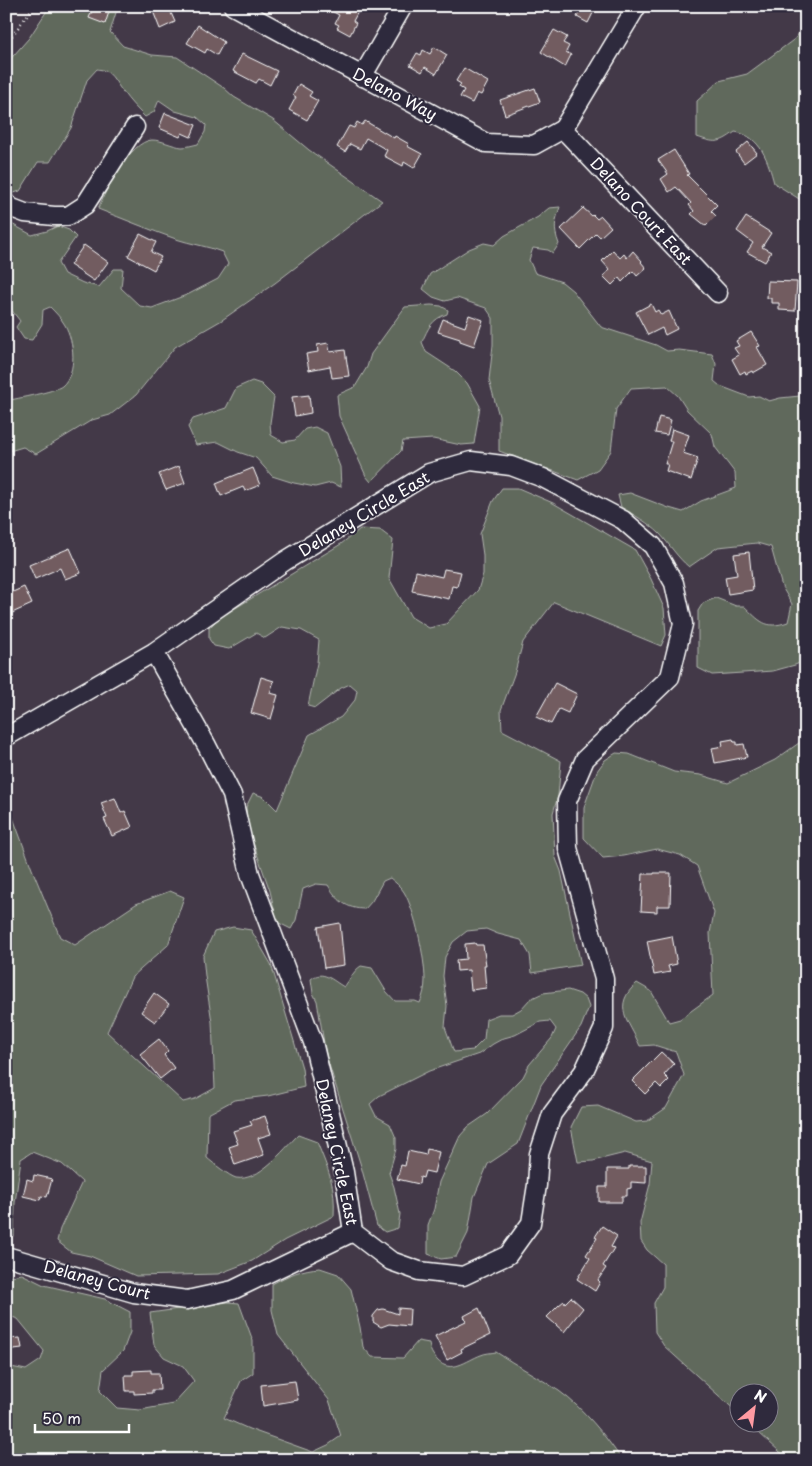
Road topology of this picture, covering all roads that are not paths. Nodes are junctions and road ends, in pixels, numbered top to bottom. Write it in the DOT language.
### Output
graph roads {
  1 [pos="233,6"];
  2 [pos="403,6"];
  3 [pos="637,6"];
  4 [pos="362,77"];
  5 [pos="135,127"];
  6 [pos="563,129"];
  7 [pos="6,203"];
  8 [pos="718,293"];
  9 [pos="154,652"];
  10 [pos="6,737"];
  11 [pos="353,1232"];
  12 [pos="6,1256"];
  1 -- 4 [label="street, Delano Way"];
  2 -- 4 [label="street"];
  3 -- 6 [label="street"];
  4 -- 6 [label="street, Delano Way"];
  5 -- 7 [label="street"];
  6 -- 8 [label="street, Delano Court East"];
  9 -- 10 [label="street, Delaney Circle East"];
  9 -- 11 [label="street, Delaney Circle East"];
  9 -- 11 [label="street, Delaney Circle East"];
  11 -- 12 [label="street, Delaney Court"];
}
